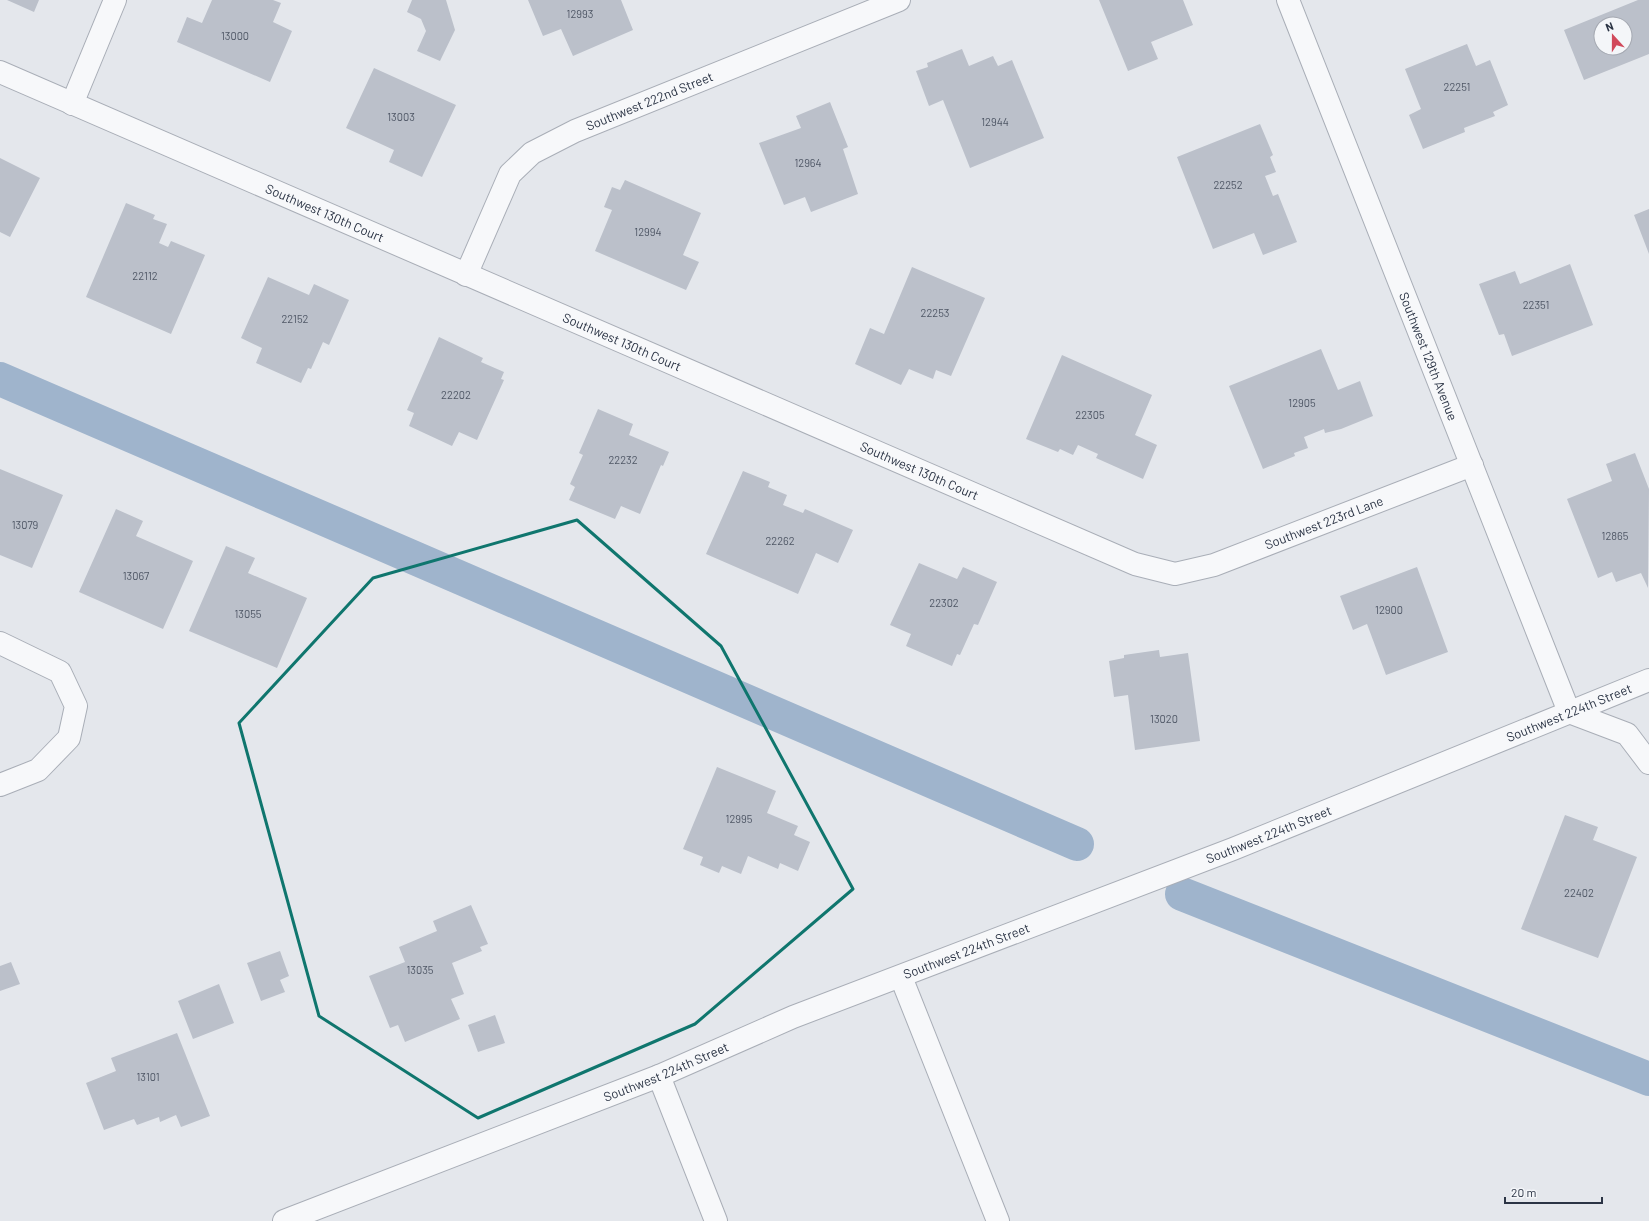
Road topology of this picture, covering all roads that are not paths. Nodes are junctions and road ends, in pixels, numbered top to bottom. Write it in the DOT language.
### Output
graph roads {
  1 [pos="115,0"];
  2 [pos="899,0"];
  3 [pos="1288,0"];
  4 [pos="0,72"];
  5 [pos="72,104"];
  6 [pos="466,275"];
  7 [pos="1472,465"];
  8 [pos="1175,574"];
  9 [pos="0,643"];
  10 [pos="1649,680"];
  11 [pos="1569,712"];
  12 [pos="1649,763"];
  13 [pos="0,785"];
  14 [pos="901,977"];
  15 [pos="660,1076"];
  16 [pos="284,1221"];
  17 [pos="716,1221"];
  18 [pos="998,1221"];
  1 -- 5 [label="street"];
  2 -- 6 [label="street, Southwest 222nd Street"];
  3 -- 7 [label="street, Southwest 129th Avenue"];
  4 -- 5 [label="street, Southwest 130th Court"];
  5 -- 6 [label="street, Southwest 130th Court"];
  6 -- 8 [label="street, Southwest 130th Court"];
  7 -- 8 [label="street, Southwest 223rd Lane"];
  7 -- 11 [label="street, Southwest 129th Avenue"];
  9 -- 13 [label="street"];
  10 -- 11 [label="street, Southwest 224th Street"];
  11 -- 12 [label="street"];
  11 -- 14 [label="street, Southwest 224th Street"];
  14 -- 15 [label="street, Southwest 224th Street"];
  14 -- 18 [label="street"];
  15 -- 16 [label="street, Southwest 224th Street"];
  15 -- 17 [label="street"];
}
